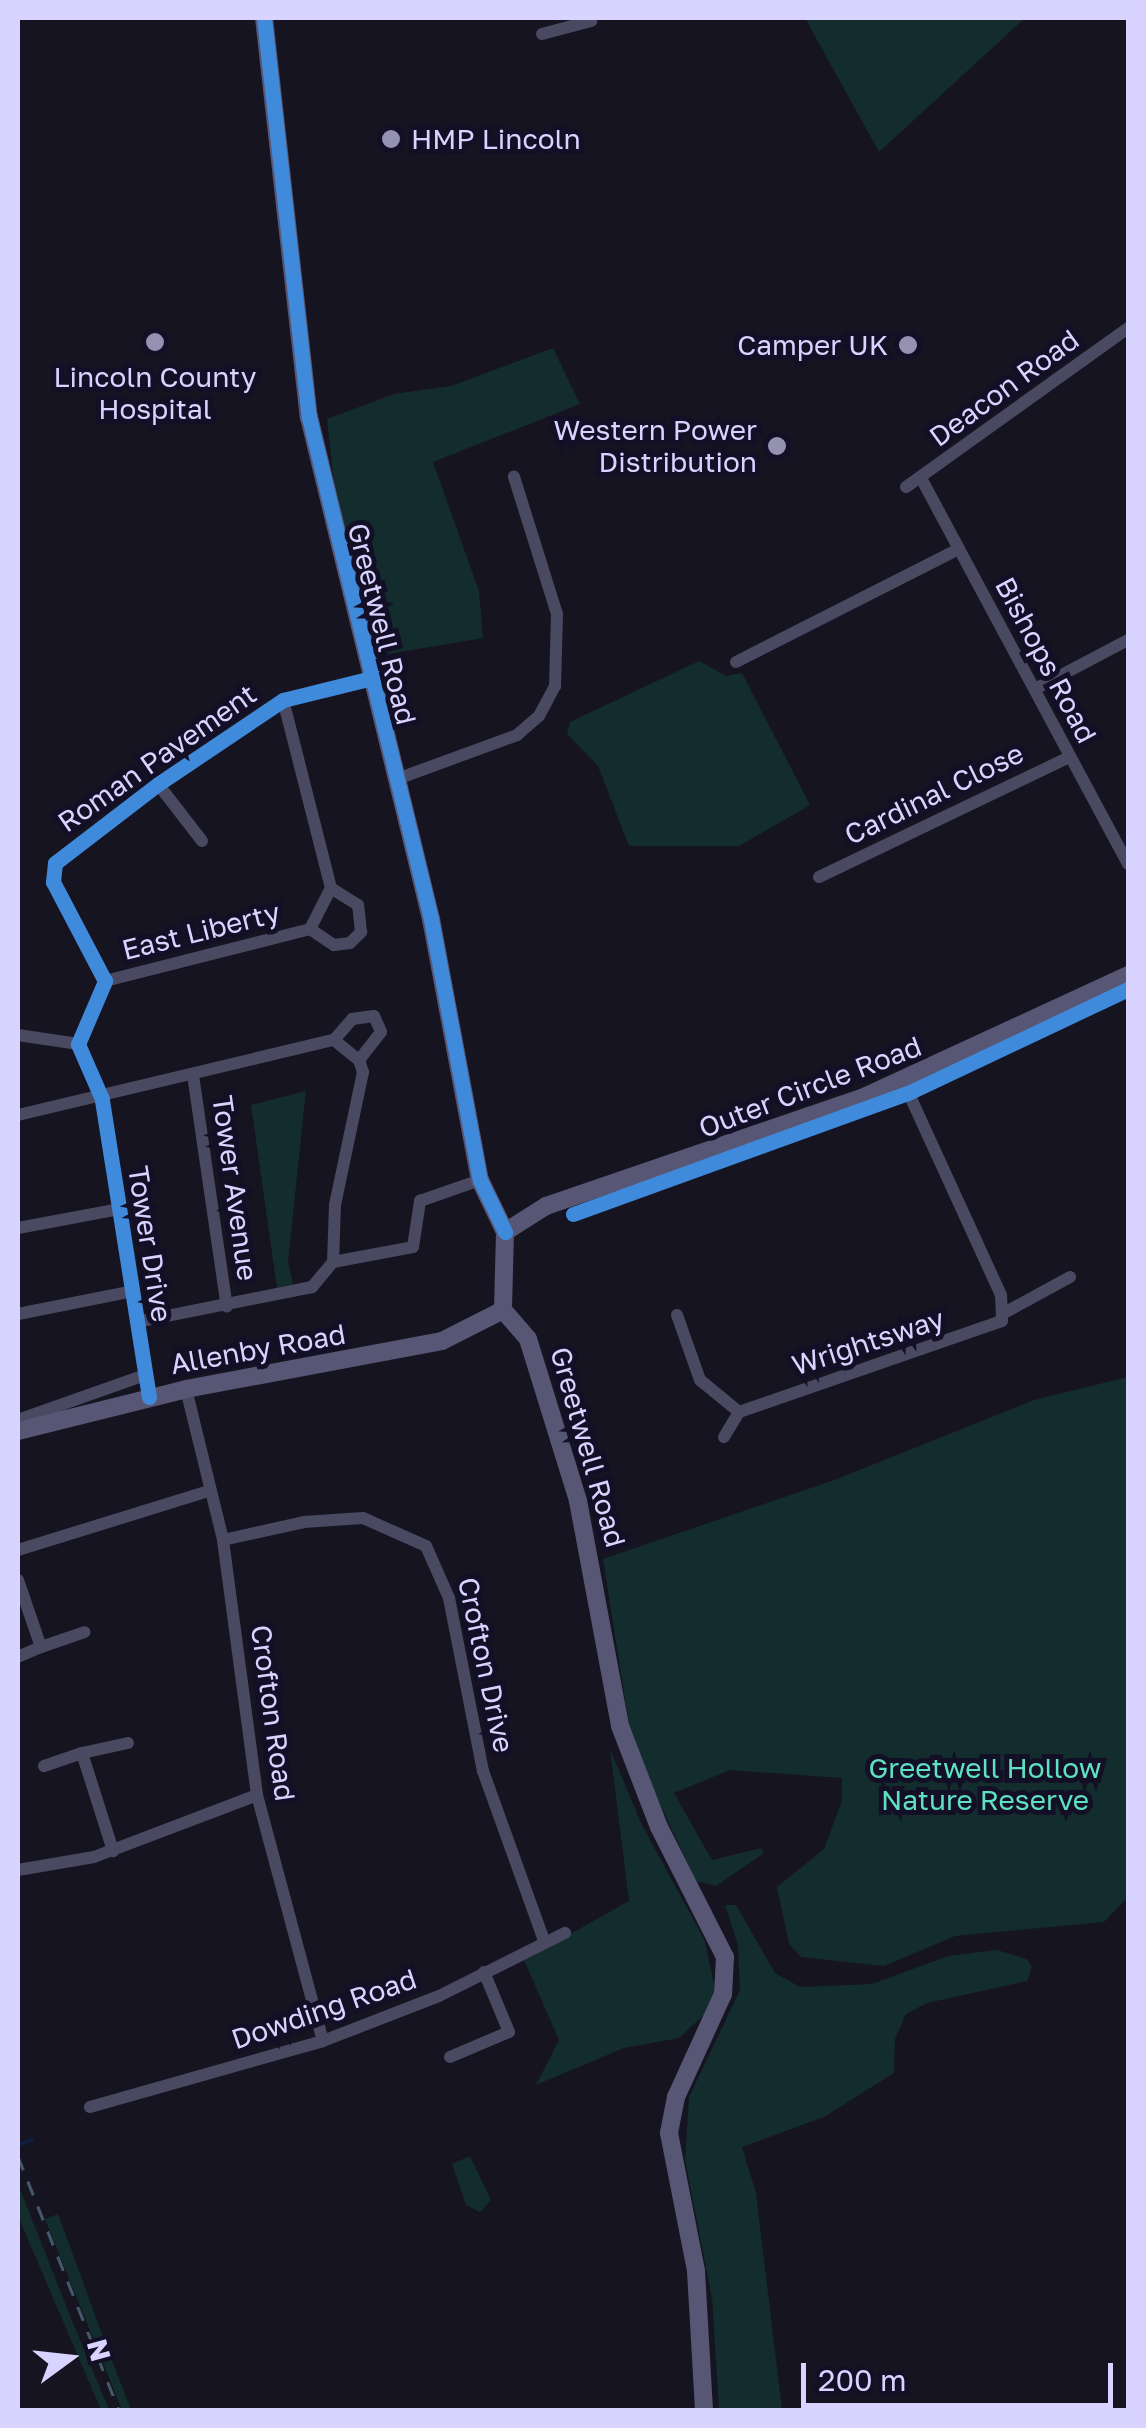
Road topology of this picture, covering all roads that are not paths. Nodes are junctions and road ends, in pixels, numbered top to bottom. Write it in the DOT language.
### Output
graph roads {
  1 [pos="264,18"];
  2 [pos="606,18"];
  3 [pos="590,19"];
  4 [pos="542,34"];
  5 [pos="1128,328"];
  6 [pos="514,477"];
  7 [pos="921,478"];
  8 [pos="906,487"];
  9 [pos="959,550"];
  10 [pos="1128,640"];
  11 [pos="736,662"];
  12 [pos="368,679"];
  13 [pos="1036,689"];
  14 [pos="283,700"];
  15 [pos="1070,756"];
  16 [pos="397,779"];
  17 [pos="158,784"];
  18 [pos="202,841"];
  19 [pos="1127,856"];
  20 [pos="819,877"];
  21 [pos="331,888"];
  22 [pos="310,929"];
  23 [pos="1128,975"];
  24 [pos="105,981"];
  25 [pos="18,1035"];
  26 [pos="334,1040"];
  27 [pos="78,1044"];
  28 [pos="360,1060"];
  29 [pos="193,1076"];
  30 [pos="903,1081"];
  31 [pos="102,1099"];
  32 [pos="18,1115"];
  33 [pos="480,1180"];
  34 [pos="120,1210"];
  35 [pos="18,1228"];
  36 [pos="505,1232"];
  37 [pos="333,1262"];
  38 [pos="1070,1277"];
  39 [pos="133,1291"];
  40 [pos="226,1307"];
  41 [pos="503,1310"];
  42 [pos="1006,1312"];
  43 [pos="18,1314"];
  44 [pos="677,1315"];
  45 [pos="137,1322"];
  46 [pos="145,1376"];
  47 [pos="186,1389"];
  48 [pos="148,1397"];
  49 [pos="740,1412"];
  50 [pos="18,1420"];
  51 [pos="18,1430"];
  52 [pos="724,1437"];
  53 [pos="209,1490"];
  54 [pos="223,1540"];
  55 [pos="18,1550"];
  56 [pos="18,1580"];
  57 [pos="84,1632"];
  58 [pos="40,1647"];
  59 [pos="18,1657"];
  60 [pos="128,1743"];
  61 [pos="82,1753"];
  62 [pos="44,1766"];
  63 [pos="257,1795"];
  64 [pos="113,1851"];
  65 [pos="18,1870"];
  66 [pos="565,1934"];
  67 [pos="544,1940"];
  68 [pos="484,1972"];
  69 [pos="323,2041"];
  70 [pos="450,2057"];
  71 [pos="90,2107"];
  72 [pos="704,2410"];
  1 -- 12 [label="main road, Greetwell Road"];
  2 -- 3 [label="street"];
  3 -- 4 [label="street"];
  5 -- 7 [label="street, Deacon Road"];
  6 -- 16 [label="street"];
  7 -- 8 [label="street, Deacon Road"];
  7 -- 9 [label="street, Bishops Road"];
  9 -- 11 [label="street"];
  9 -- 13 [label="street, Bishops Road"];
  10 -- 13 [label="street"];
  12 -- 14 [label="street, Roman Pavement"];
  12 -- 16 [label="main road, Greetwell Road"];
  13 -- 15 [label="street, Bishops Road"];
  14 -- 17 [label="street, Roman Pavement"];
  14 -- 21 [label="street"];
  15 -- 19 [label="street, Bishops Road"];
  15 -- 20 [label="street, Cardinal Close"];
  16 -- 33 [label="main road, Greetwell Road"];
  17 -- 18 [label="street"];
  17 -- 24 [label="street, Roman Pavement"];
  21 -- 22 [label="street, East Liberty"];
  21 -- 22 [label="street"];
  22 -- 24 [label="street, East Liberty"];
  23 -- 30 [label="main road, Outer Circle Road"];
  24 -- 27 [label="street"];
  25 -- 27 [label="street"];
  26 -- 28 [label="street"];
  26 -- 28 [label="street"];
  26 -- 29 [label="street"];
  27 -- 31 [label="street"];
  28 -- 37 [label="street"];
  29 -- 31 [label="street"];
  29 -- 40 [label="street, Tower Avenue"];
  30 -- 36 [label="main road, Outer Circle Road"];
  30 -- 42 [label="street"];
  31 -- 32 [label="street"];
  31 -- 34 [label="street, Tower Drive"];
  33 -- 36 [label="main road, Greetwell Road"];
  33 -- 37 [label="street"];
  34 -- 35 [label="street"];
  34 -- 39 [label="street, Tower Drive"];
  36 -- 41 [label="main road, Greetwell Road"];
  37 -- 40 [label="street"];
  38 -- 42 [label="street, Wrightsway"];
  39 -- 43 [label="street"];
  39 -- 45 [label="street, Tower Drive"];
  40 -- 45 [label="street"];
  41 -- 47 [label="main road, Allenby Road"];
  41 -- 72 [label="main road, Greetwell Road"];
  42 -- 49 [label="street, Wrightsway"];
  44 -- 49 [label="street"];
  45 -- 46 [label="street, Tower Drive"];
  46 -- 48 [label="street, Tower Drive"];
  46 -- 50 [label="street"];
  47 -- 48 [label="main road, Allenby Road"];
  47 -- 53 [label="street, Crofton Road"];
  48 -- 51 [label="main road, Allenby Road"];
  49 -- 52 [label="street"];
  53 -- 54 [label="street, Crofton Road"];
  53 -- 55 [label="street"];
  54 -- 63 [label="street, Crofton Road"];
  54 -- 67 [label="street, Crofton Drive"];
  56 -- 58 [label="street"];
  57 -- 58 [label="street"];
  58 -- 59 [label="street"];
  60 -- 61 [label="street"];
  61 -- 62 [label="street"];
  61 -- 64 [label="street"];
  63 -- 64 [label="street"];
  63 -- 69 [label="street, Crofton Road"];
  64 -- 65 [label="street"];
  66 -- 67 [label="street, Dowding Road"];
  67 -- 68 [label="street, Dowding Road"];
  68 -- 69 [label="street, Dowding Road"];
  68 -- 70 [label="street"];
  69 -- 71 [label="street, Dowding Road"];
}
